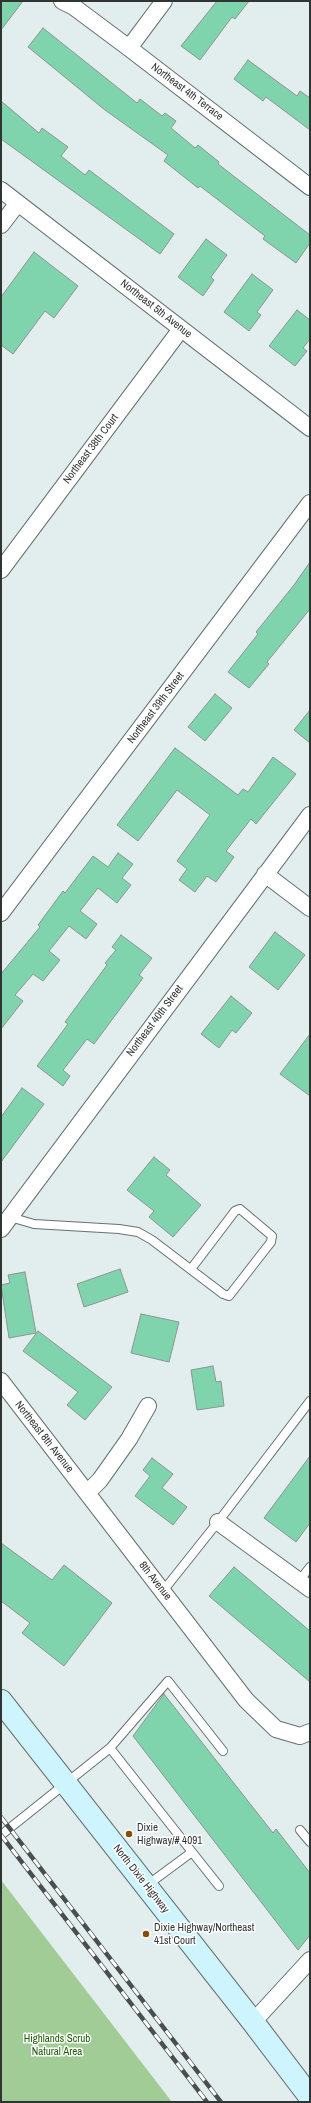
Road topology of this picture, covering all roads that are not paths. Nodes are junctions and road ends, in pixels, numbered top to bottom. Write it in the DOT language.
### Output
graph roads {
  1 [pos="62,1"];
  2 [pos="164,1"];
  3 [pos="129,48"];
  4 [pos="310,187"];
  5 [pos="1,190"];
  6 [pos="18,203"];
  7 [pos="1,225"];
  8 [pos="181,328"];
  9 [pos="310,428"];
  10 [pos="310,503"];
  11 [pos="1,570"];
  12 [pos="310,814"];
  13 [pos="265,874"];
  14 [pos="310,908"];
  15 [pos="1,913"];
  16 [pos="5,1223"];
  17 [pos="191,1269"];
  18 [pos="1,1380"];
  19 [pos="310,1401"];
  20 [pos="148,1406"];
  21 [pos="87,1493"];
  22 [pos="218,1522"];
  23 [pos="310,1567"];
  24 [pos="304,1585"];
  25 [pos="163,1591"];
  26 [pos="1,1700"];
  27 [pos="305,1734"];
  28 [pos="110,1748"];
  29 [pos="223,1751"];
  30 [pos="66,1784"];
  31 [pos="300,1830"];
  32 [pos="1,1835"];
  33 [pos="310,1842"];
  34 [pos="192,1852"];
  35 [pos="146,1886"];
  36 [pos="219,1886"];
  37 [pos="310,1960"];
  38 [pos="253,2022"];
  39 [pos="310,2097"];
  1 -- 3 [label="street, Northeast 4th Terrace"];
  2 -- 3 [label="street"];
  3 -- 4 [label="street, Northeast 4th Terrace"];
  5 -- 6 [label="street, Northeast 5th Avenue"];
  6 -- 7 [label="street"];
  6 -- 8 [label="street, Northeast 5th Avenue"];
  8 -- 9 [label="street, Northeast 5th Avenue"];
  8 -- 11 [label="street, Northeast 38th Court"];
  10 -- 15 [label="street, Northeast 39th Street"];
  12 -- 13 [label="street, Northeast 40th Street"];
  13 -- 14 [label="street"];
  13 -- 16 [label="street, Northeast 40th Street"];
  16 -- 17 [label="lane"];
  17 -- 17 [label="lane"];
  18 -- 21 [label="street, Northeast 8th Avenue"];
  19 -- 22 [label="lane"];
  20 -- 21 [label="street"];
  21 -- 25 [label="street, 8th Avenue"];
  22 -- 24 [label="street"];
  22 -- 25 [label="lane"];
  23 -- 24 [label="lane"];
  25 -- 27 [label="street, 8th Avenue"];
  26 -- 30 [label="main road, North Dixie Highway"];
  28 -- 29 [label="lane"];
  28 -- 30 [label="lane"];
  28 -- 34 [label="lane"];
  30 -- 32 [label="lane"];
  30 -- 35 [label="main road, North Dixie Highway"];
  31 -- 33 [label="lane"];
  34 -- 35 [label="lane"];
  34 -- 36 [label="lane"];
  35 -- 38 [label="main road, North Dixie Highway"];
  37 -- 38 [label="street"];
  38 -- 39 [label="main road, North Dixie Highway"];
}
